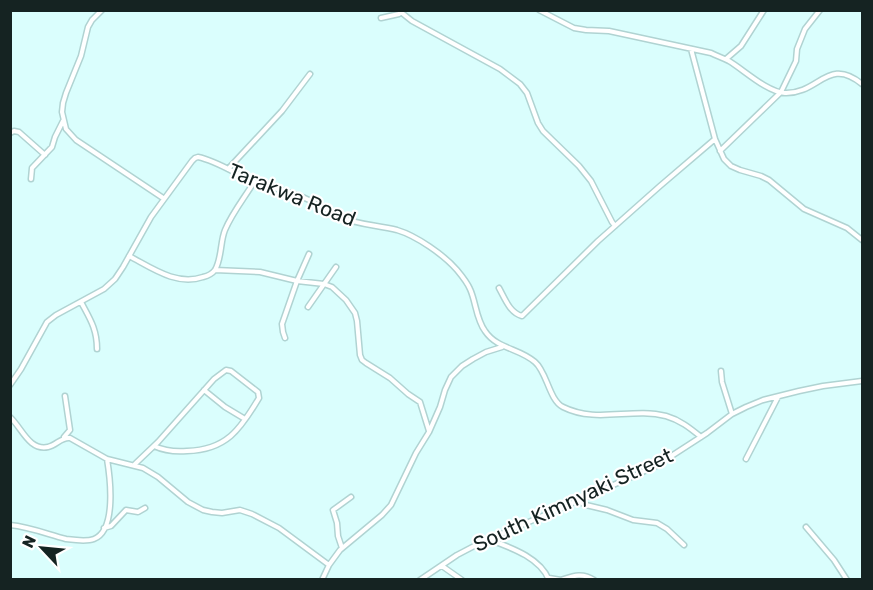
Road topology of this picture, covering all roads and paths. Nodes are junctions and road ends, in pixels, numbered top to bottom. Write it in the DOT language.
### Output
graph roads {
  1 [pos="102,10"];
  2 [pos="539,10"];
  3 [pos="764,10"];
  4 [pos="820,10"];
  5 [pos="403,12"];
  6 [pos="381,18"];
  7 [pos="691,48"];
  8 [pos="726,59"];
  9 [pos="310,74"];
  10 [pos="862,84"];
  11 [pos="780,92"];
  12 [pos="64,121"];
  13 [pos="10,133"];
  14 [pos="715,139"];
  15 [pos="720,151"];
  16 [pos="45,156"];
  17 [pos="228,169"];
  18 [pos="31,179"];
  19 [pos="254,182"];
  20 [pos="164,198"];
  21 [pos="615,226"];
  22 [pos="862,240"];
  23 [pos="309,254"];
  24 [pos="129,256"];
  25 [pos="336,267"];
  26 [pos="215,270"];
  27 [pos="297,282"];
  28 [pos="324,284"];
  29 [pos="499,288"];
  30 [pos="81,302"];
  31 [pos="308,307"];
  32 [pos="285,338"];
  33 [pos="503,346"];
  34 [pos="98,349"];
  35 [pos="720,371"];
  36 [pos="862,381"];
  37 [pos="10,385"];
  38 [pos="204,390"];
  39 [pos="65,396"];
  40 [pos="778,396"];
  41 [pos="732,414"];
  42 [pos="10,417"];
  43 [pos="245,419"];
  44 [pos="429,432"];
  45 [pos="701,437"];
  46 [pos="63,438"];
  47 [pos="154,446"];
  48 [pos="107,459"];
  49 [pos="746,459"];
  50 [pos="135,465"];
  51 [pos="351,497"];
  52 [pos="578,501"];
  53 [pos="145,508"];
  54 [pos="10,525"];
  55 [pos="806,527"];
  56 [pos="104,528"];
  57 [pos="487,539"];
  58 [pos="684,545"];
  59 [pos="342,548"];
  60 [pos="328,565"];
  61 [pos="442,566"];
  62 [pos="322,579"];
  63 [pos="420,579"];
  64 [pos="462,579"];
  65 [pos="549,579"];
  66 [pos="561,579"];
  67 [pos="594,579"];
  68 [pos="847,579"];
  1 -- 12 [label="street"];
  2 -- 7 [label="street"];
  3 -- 8 [label="street"];
  4 -- 11 [label="street"];
  5 -- 6 [label="street"];
  5 -- 21 [label="street"];
  7 -- 8 [label="street"];
  7 -- 14 [label="street"];
  8 -- 11 [label="street"];
  9 -- 17 [label="street"];
  10 -- 11 [label="street"];
  11 -- 15 [label="street"];
  12 -- 16 [label="street"];
  12 -- 20 [label="street"];
  13 -- 16 [label="street"];
  14 -- 15 [label="street"];
  14 -- 21 [label="street"];
  15 -- 22 [label="street"];
  16 -- 18 [label="street"];
  17 -- 19 [label="street, Tarakwa Road"];
  17 -- 20 [label="street, Tarakwa Road"];
  19 -- 26 [label="street"];
  19 -- 33 [label="street, Tarakwa Road"];
  20 -- 24 [label="street, Tarakwa Road"];
  21 -- 29 [label="street"];
  23 -- 27 [label="street"];
  24 -- 26 [label="street"];
  24 -- 30 [label="street, Tarakwa Road"];
  25 -- 28 [label="street"];
  26 -- 27 [label="street"];
  27 -- 28 [label="street"];
  27 -- 32 [label="street"];
  28 -- 31 [label="street"];
  28 -- 44 [label="street"];
  30 -- 34 [label="street"];
  30 -- 37 [label="street, Tarakwa Road"];
  33 -- 44 [label="street"];
  33 -- 45 [label="street, Tarakwa Road"];
  35 -- 41 [label="street"];
  36 -- 40 [label="street, South Kimnyaki Street"];
  38 -- 43 [label="street"];
  38 -- 43 [label="street"];
  38 -- 47 [label="street"];
  39 -- 46 [label="street"];
  40 -- 41 [label="street, South Kimnyaki Street"];
  40 -- 49 [label="street"];
  41 -- 45 [label="street, South Kimnyaki Street"];
  42 -- 46 [label="street"];
  43 -- 47 [label="street"];
  44 -- 59 [label="street"];
  45 -- 52 [label="street, South Kimnyaki Street"];
  46 -- 48 [label="street"];
  47 -- 50 [label="street"];
  48 -- 50 [label="street"];
  48 -- 56 [label="street"];
  50 -- 60 [label="street"];
  51 -- 59 [label="street"];
  52 -- 57 [label="street, South Kimnyaki Street"];
  52 -- 58 [label="street"];
  53 -- 56 [label="street"];
  54 -- 56 [label="street"];
  55 -- 68 [label="street"];
  57 -- 61 [label="street, South Kimnyaki Street"];
  57 -- 65 [label="street"];
  59 -- 60 [label="street"];
  60 -- 62 [label="street"];
  61 -- 63 [label="street, South Kimnyaki Street"];
  61 -- 64 [label="street"];
  65 -- 66 [label="street"];
  66 -- 67 [label="street"];
}
